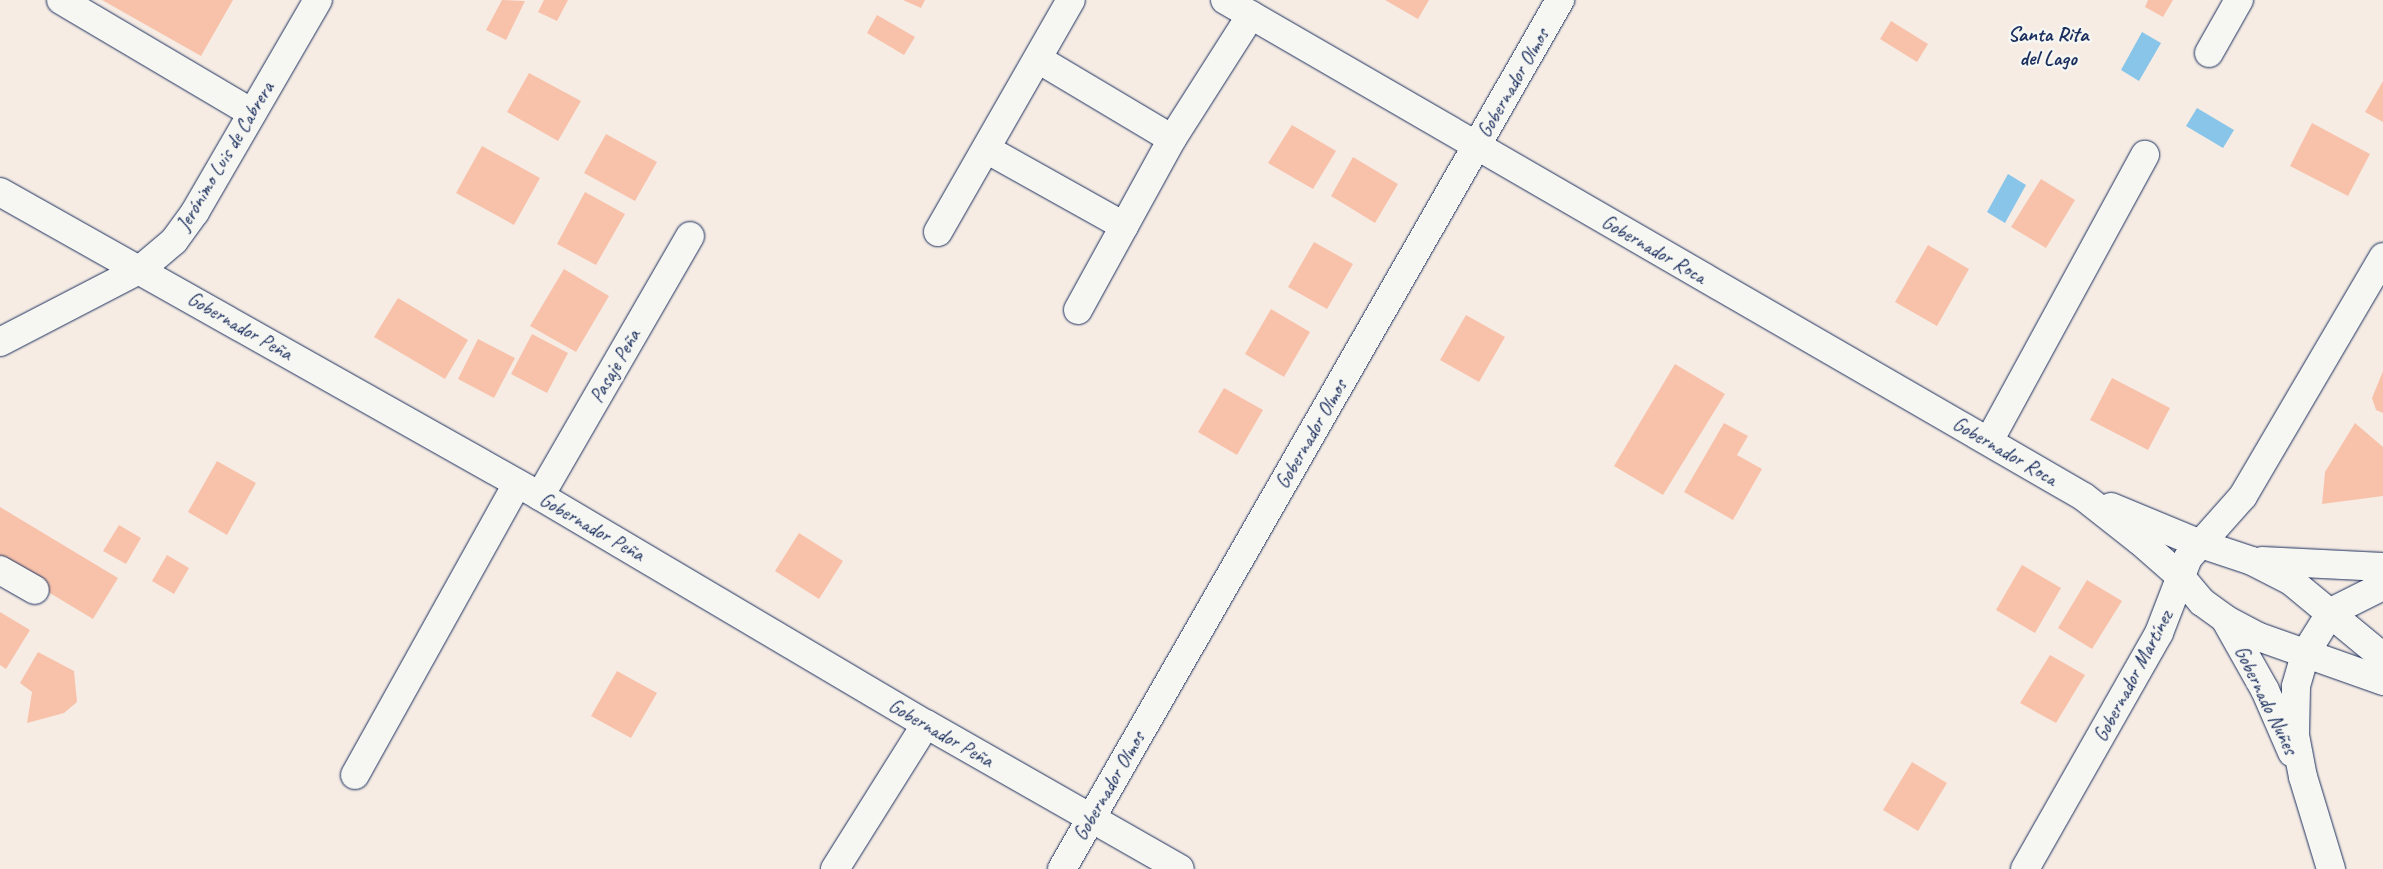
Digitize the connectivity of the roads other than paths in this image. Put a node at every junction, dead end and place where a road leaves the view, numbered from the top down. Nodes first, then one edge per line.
1 (62, 0) edge
2 (318, 0) edge
3 (1071, 0) edge
4 (1225, 0) edge
5 (1560, 0) edge
6 (2239, 0) edge
7 (1251, 15) junction
8 (2209, 53) dead end
9 (1038, 60) junction
10 (252, 113) junction
11 (1172, 139) junction
12 (1476, 148) junction
13 (988, 150) junction
14 (2145, 155) dead end
15 (0, 192) edge
16 (1124, 226) junction
17 (938, 232) dead end
18 (690, 236) dead end
19 (2383, 256) edge
20 (141, 269) junction
21 (1078, 310) dead end
22 (0, 342) edge
23 (1989, 441) junction
24 (528, 490) junction
25 (2084, 497) junction
26 (2198, 543) junction
27 (2252, 561) junction
28 (2383, 567) edge
29 (0, 570) edge
30 (2180, 576) junction
31 (2383, 586) edge
32 (35, 590) dead end
33 (2331, 612) junction
34 (2226, 619) junction
35 (2305, 654) junction
36 (2383, 657) edge
37 (2383, 681) edge
38 (926, 724) junction
39 (355, 775) dead end
40 (2305, 783) junction
41 (1090, 818) junction
42 (835, 869) edge
43 (1062, 869) edge
44 (1180, 869) edge
45 (2026, 869) edge
46 (2331, 869) edge

1 - 10 street
2 - 10 street, Jerónimo Luis de Cabrera
3 - 9 street
4 - 7 street, Gobernador Roca
5 - 12 street, Gobernador Olmos
6 - 8 street
7 - 11 street
7 - 12 street, Gobernador Roca
9 - 11 street
9 - 13 street
10 - 20 street, Jerónimo Luis de Cabrera
11 - 16 street
12 - 23 street, Gobernador Roca
12 - 41 street, Gobernador Olmos
13 - 16 street
13 - 17 street
14 - 23 street
15 - 20 street, Gobernador Peña
16 - 21 street
18 - 24 street, Pasaje Peña
19 - 26 street, Gobernador Martínez
20 - 22 street, Jerónimo Luis de Cabrera
20 - 24 street, Gobernador Peña
23 - 25 street, Gobernador Roca
24 - 38 street, Gobernador Peña
24 - 39 street, Pasaje Peña
25 - 26 street, Gobernador Roca
25 - 30 street, Gobernador Roca
26 - 27 street, Gobernador Roca
26 - 30 street, Gobernador Martínez
27 - 28 street
27 - 33 street, Gobernador Roca
29 - 32 street
30 - 34 street, Gobernador Roca
30 - 45 street, Gobernador Martínez
31 - 33 street
33 - 35 street
33 - 36 street, Gobernador Roca
34 - 35 street, Gobernador Roca
34 - 40 street, Gobernado Nuñes
35 - 37 street, Gobernador Roca
35 - 40 street
38 - 41 street, Gobernador Peña
38 - 42 street
40 - 46 street
41 - 43 street, Gobernador Olmos
41 - 44 street, Gobernador Peña

